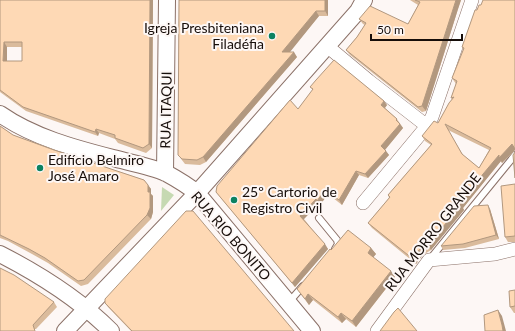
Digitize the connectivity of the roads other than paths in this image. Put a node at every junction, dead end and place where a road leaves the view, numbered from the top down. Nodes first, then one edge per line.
1 (167, 0) edge
2 (364, 0) edge
3 (472, 0) edge
4 (327, 46) junction
5 (0, 114) edge
6 (427, 126) junction
7 (515, 155) edge
8 (165, 173) junction
9 (197, 193) junction
10 (363, 203) dead end
11 (320, 218) dead end
12 (515, 249) edge
13 (0, 254) edge
14 (329, 256) edge
15 (429, 260) junction
16 (309, 279) edge
17 (288, 303) junction
18 (86, 308) junction
19 (65, 331) edge
20 (112, 331) edge
21 (312, 331) edge
22 (377, 331) edge

1 - 8 street, RUA ITAQUI
2 - 4 street
3 - 6 street
4 - 6 street
4 - 9 street
5 - 8 street, RUA RIO BONITO
6 - 10 street
7 - 15 lane, RUA MORRO GRANDE
8 - 9 street, RUA RIO BONITO
9 - 17 street, RUA RIO BONITO
9 - 18 street
11 - 14 lane
12 - 15 street
13 - 18 street
15 - 22 street, RUA MORRO GRANDE
16 - 17 lane
17 - 21 street, RUA RIO BONITO
18 - 19 street
18 - 20 street

